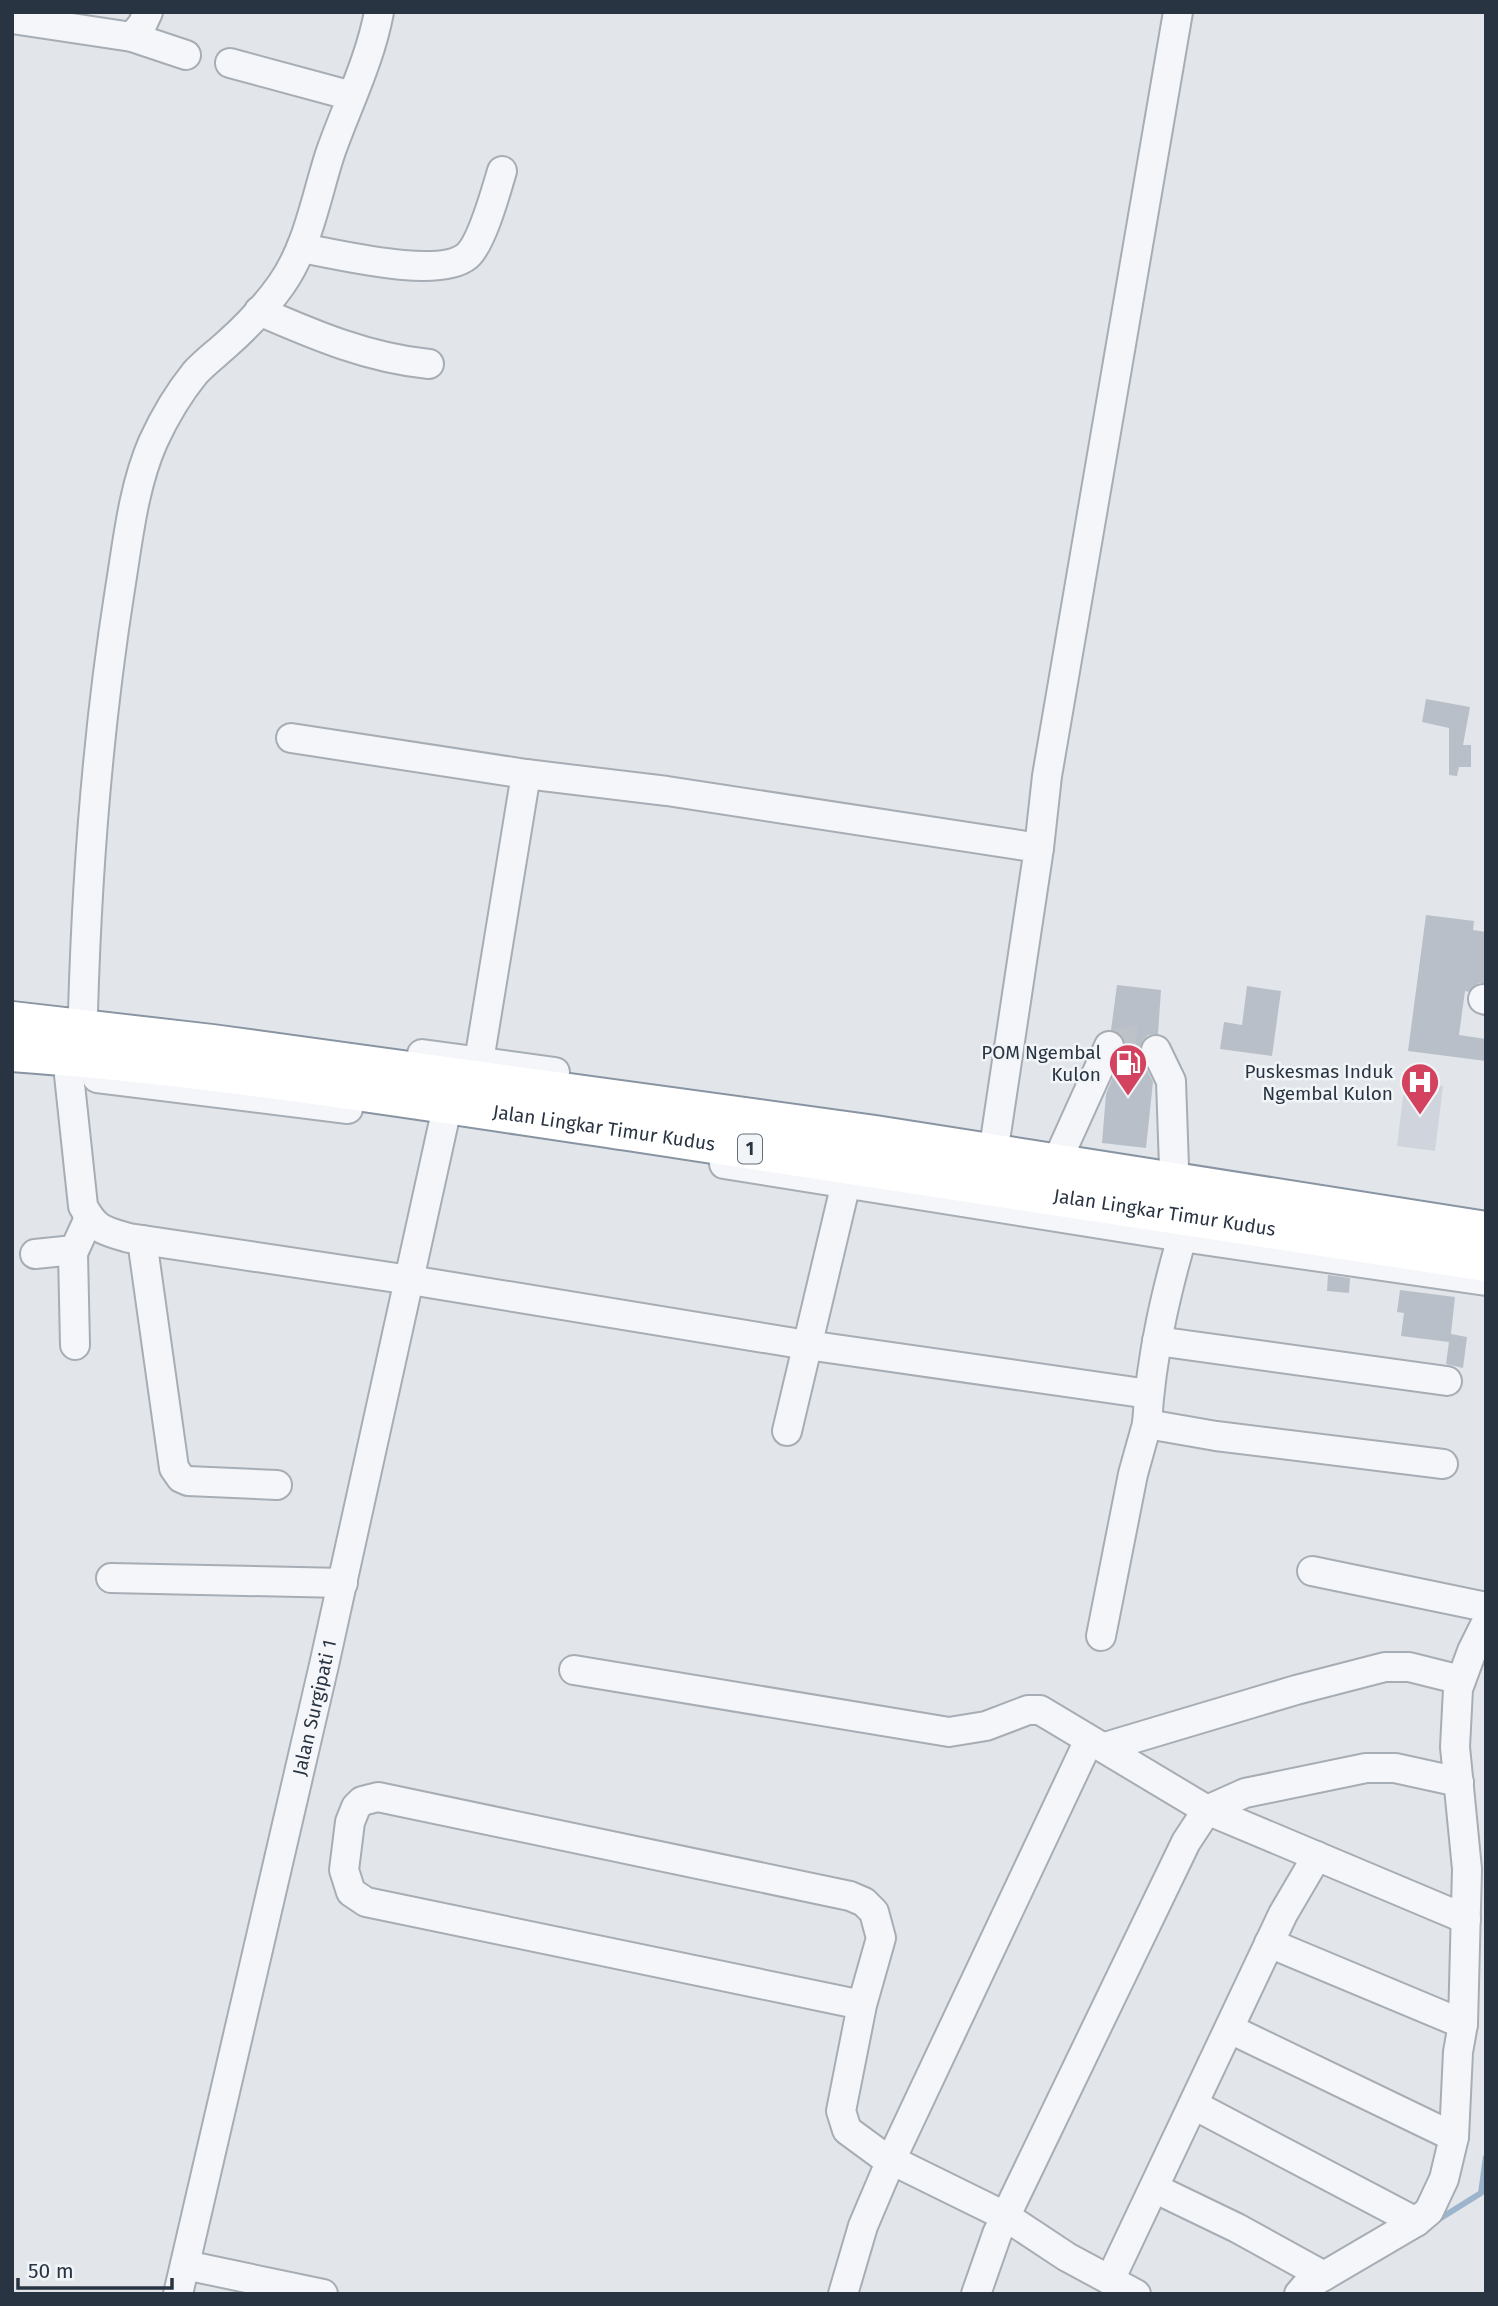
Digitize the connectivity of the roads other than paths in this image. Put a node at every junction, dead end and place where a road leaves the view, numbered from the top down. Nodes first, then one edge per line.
1 (148, 12) edge
2 (379, 12) edge
3 (1178, 12) edge
4 (12, 19) edge
5 (132, 37) junction
6 (186, 55) dead end
7 (230, 63) dead end
8 (352, 96) junction
9 (502, 171) dead end
10 (301, 248) junction
11 (259, 311) junction
12 (429, 364) dead end
13 (291, 738) dead end
14 (526, 774) junction
15 (1039, 848) junction
16 (12, 1006) edge
17 (83, 1012) junction
18 (12, 1021) edge
19 (1109, 1046) dead end
20 (1156, 1050) dead end
21 (12, 1052) edge
22 (479, 1061) junction
23 (12, 1070) edge
24 (69, 1075) junction
25 (444, 1121) junction
26 (993, 1146) junction
27 (1057, 1181) junction
28 (846, 1183) junction
29 (1181, 1200) junction
30 (1486, 1216) edge
31 (89, 1218) junction
32 (1486, 1231) edge
33 (142, 1240) junction
34 (74, 1250) junction
35 (35, 1254) dead end
36 (1486, 1262) edge
37 (410, 1280) junction
38 (1486, 1281) edge
39 (1157, 1341) junction
40 (75, 1345) dead end
41 (807, 1345) junction
42 (1447, 1381) dead end
43 (1149, 1394) junction
44 (1147, 1424) junction
45 (787, 1432) dead end
46 (1443, 1464) dead end
47 (276, 1485) dead end
48 (1312, 1571) dead end
49 (111, 1578) dead end
50 (343, 1583) junction
51 (1486, 1607) edge
52 (1486, 1622) edge
53 (1101, 1636) dead end
54 (573, 1670) dead end
55 (1461, 1681) junction
56 (1097, 1743) junction
57 (1458, 1782) junction
58 (1207, 1810) junction
59 (1317, 1856) junction
60 (1465, 1919) junction
61 (1269, 1943) junction
62 (862, 2005) junction
63 (1463, 2024) junction
64 (1230, 2029) junction
65 (1194, 2105) junction
66 (1454, 2137) junction
67 (891, 2160) junction
68 (1154, 2188) junction
69 (1005, 2216) junction
70 (1416, 2222) junction
71 (185, 2265) junction
72 (1324, 2276) junction
73 (1111, 2280) junction
74 (178, 2294) edge
75 (323, 2294) edge
76 (843, 2294) edge
77 (976, 2294) edge
78 (1136, 2294) edge
79 (1299, 2294) edge

1 - 5 street
2 - 8 street
3 - 15 street
4 - 5 street
5 - 6 street
7 - 8 street
8 - 10 street
9 - 10 street
10 - 11 street
11 - 12 street
11 - 17 street
13 - 14 street
14 - 15 street
14 - 22 street
15 - 26 street
16 - 17 street
17 - 22 street
18 - 26 highway, Jalan Lingkar Timur Kudus / 1
19 - 27 street
20 - 29 street
21 - 27 highway, Jalan Lingkar Timur Kudus / 1
22 - 26 street
23 - 24 street
24 - 25 street
24 - 31 street
25 - 28 street
25 - 37 street, Jalan Surgipati 1
26 - 27 highway, Jalan Lingkar Timur Kudus / 1
27 - 28 street
27 - 29 highway, Jalan Lingkar Timur Kudus / 1
28 - 41 street
29 - 30 street
29 - 32 highway, Jalan Lingkar Timur Kudus / 1
29 - 36 highway, Jalan Lingkar Timur Kudus / 1
29 - 38 street
29 - 39 street
31 - 33 street
31 - 34 street
33 - 37 street
33 - 47 street
34 - 35 street
34 - 40 street
37 - 41 street
37 - 50 street, Jalan Surgipati 1
39 - 42 street
39 - 43 street
41 - 43 street
41 - 45 street
43 - 44 street
44 - 46 street
44 - 53 street
48 - 51 street
49 - 50 street
50 - 71 street, Jalan Surgipati 1
52 - 55 street
54 - 56 street
55 - 56 street
55 - 57 street
56 - 58 street
56 - 67 street
57 - 58 street
57 - 60 street
58 - 59 street
58 - 69 street
59 - 60 street
59 - 61 street
60 - 63 street
61 - 63 street
61 - 64 street
62 - 62 street
62 - 67 street
63 - 66 street
64 - 65 street
64 - 66 street
65 - 68 street
65 - 70 street
66 - 70 street
67 - 69 street
67 - 76 street
68 - 72 street
68 - 73 street
69 - 73 street
69 - 77 street
70 - 72 street
71 - 74 street, Jalan Surgipati 1
71 - 75 street
72 - 79 street
73 - 78 street

